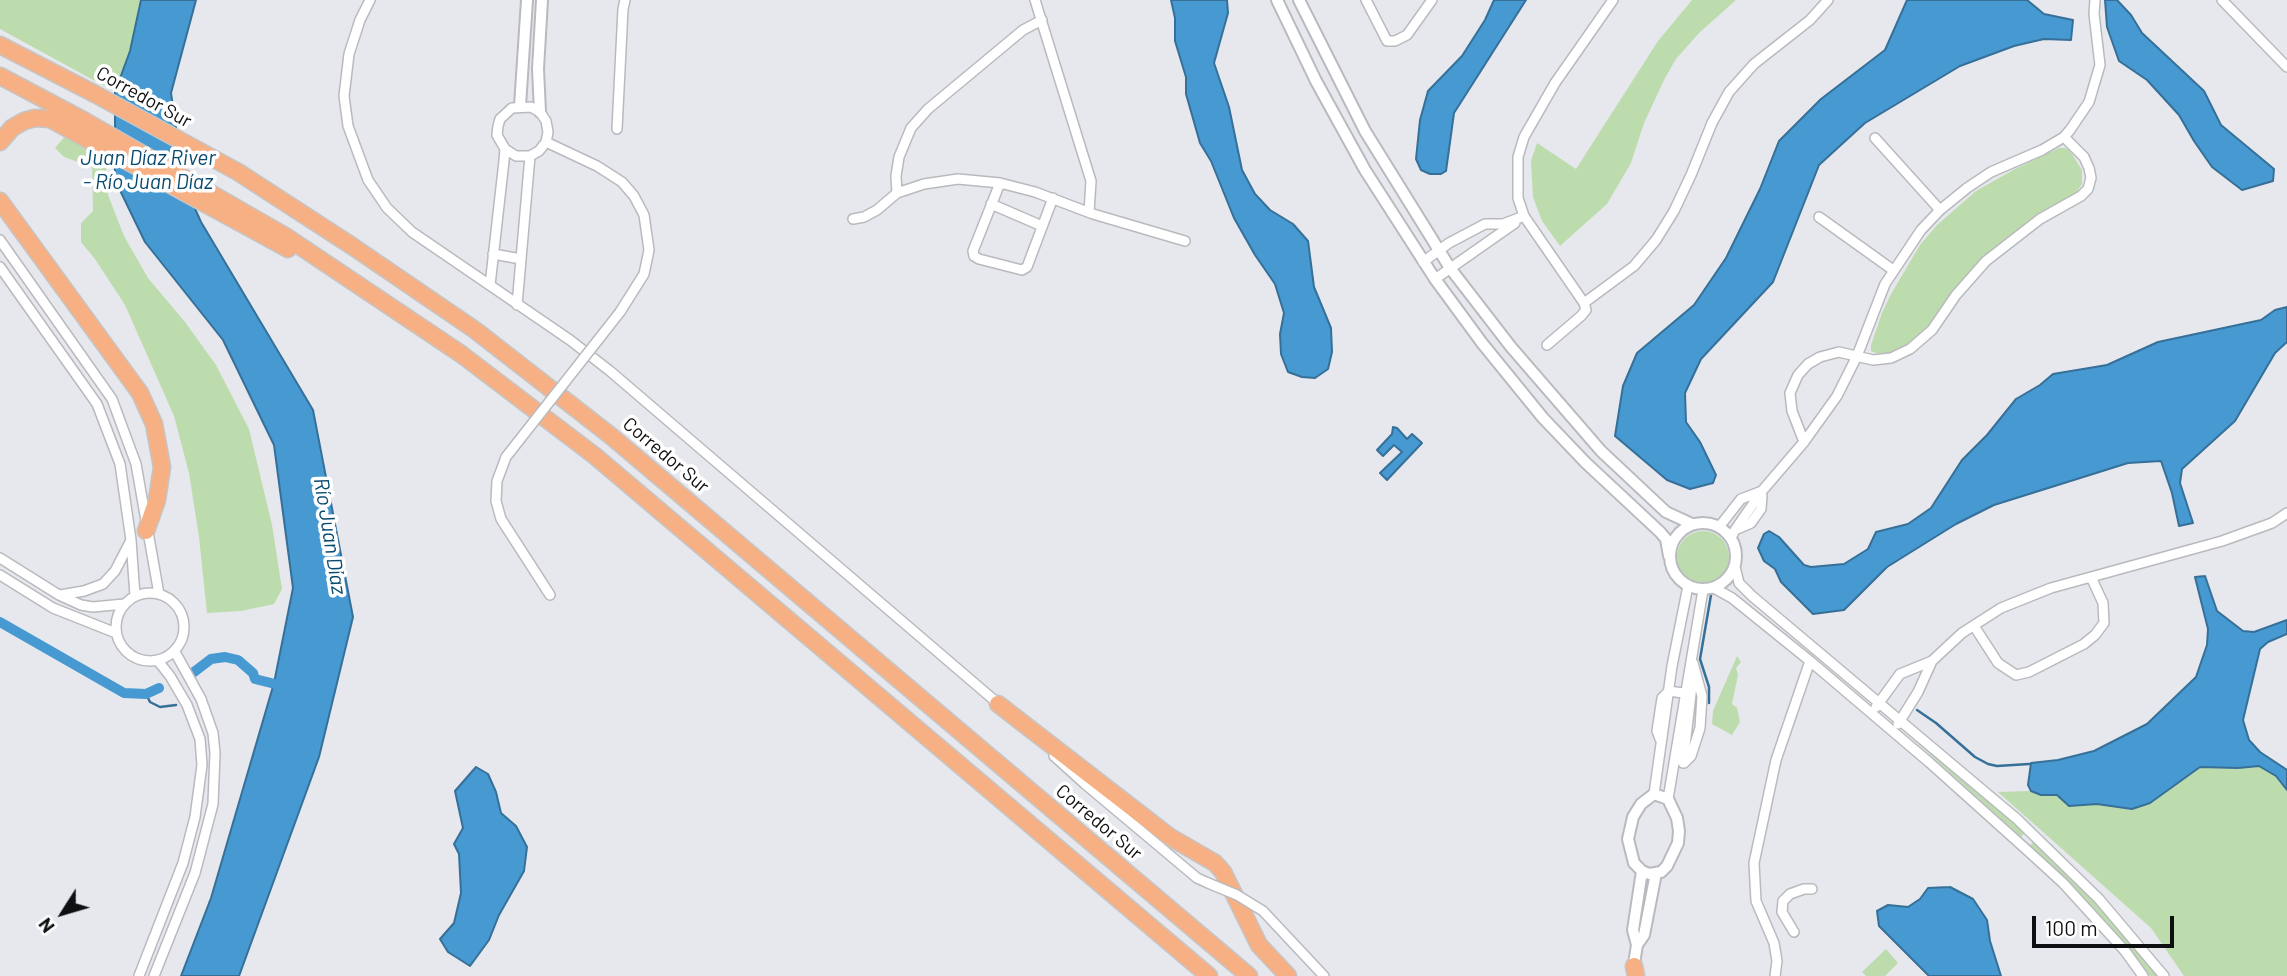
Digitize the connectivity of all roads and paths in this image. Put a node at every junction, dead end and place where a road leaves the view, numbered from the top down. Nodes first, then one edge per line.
1 (370, 0) edge
2 (527, 0) edge
3 (542, 0) edge
4 (625, 0) edge
5 (1035, 0) edge
6 (1277, 0) edge
7 (1299, 0) edge
8 (1366, 0) edge
9 (1432, 0) edge
10 (1613, 0) edge
11 (1828, 0) edge
12 (2095, 0) edge
13 (2222, 0) edge
14 (1042, 20) junction
15 (0, 45) edge
16 (2287, 67) edge
17 (0, 76) edge
18 (520, 106) junction
19 (540, 112) junction
20 (83, 128) junction
21 (617, 129) dead end
22 (2064, 137) junction
23 (1875, 138) dead end
24 (0, 142) edge
25 (546, 142) junction
26 (505, 149) junction
27 (530, 156) junction
28 (1000, 183) junction
29 (897, 193) junction
30 (1052, 198) junction
31 (0, 201) edge
32 (991, 204) junction
33 (1940, 210) junction
34 (1089, 212) junction
35 (1524, 216) junction
36 (1819, 217) dead end
37 (853, 219) dead end
38 (1042, 226) junction
39 (0, 240) edge
40 (1185, 241) dead end
41 (1438, 251) junction
42 (493, 254) junction
43 (521, 259) junction
44 (1423, 262) junction
45 (0, 267) edge
46 (1450, 268) junction
47 (1893, 270) junction
48 (1435, 279) junction
49 (490, 285) junction
50 (1584, 303) junction
51 (517, 305) junction
52 (1547, 345) dead end
53 (1857, 356) junction
54 (1804, 442) junction
55 (1762, 491) junction
56 (2287, 513) edge
57 (1692, 524) junction
58 (1719, 527) junction
59 (146, 531) junction
60 (1733, 534) junction
61 (131, 540) junction
62 (1669, 556) junction
63 (0, 558) edge
64 (1735, 567) junction
65 (0, 575) edge
66 (2091, 577) junction
67 (1688, 586) junction
68 (1709, 589) junction
69 (159, 594) junction
70 (59, 595) junction
71 (135, 596) junction
72 (550, 596) dead end
73 (124, 604) junction
74 (1974, 626) junction
75 (116, 634) junction
76 (175, 652) junction
77 (1691, 658) junction
78 (158, 661) junction
79 (1810, 661) junction
80 (1933, 661) junction
81 (1669, 691) junction
82 (1693, 694) junction
83 (1878, 703) junction
84 (998, 704) junction
85 (1872, 715) junction
86 (1900, 721) junction
87 (1892, 731) junction
88 (1672, 772) junction
89 (1654, 794) junction
90 (1668, 799) junction
91 (1642, 871) junction
92 (1656, 873) junction
93 (1812, 888) dead end
94 (1794, 932) dead end
95 (1636, 945) junction
96 (1634, 973) edge
97 (139, 976) edge
98 (154, 976) edge
99 (1209, 976) edge
100 (1249, 976) edge
101 (1288, 976) edge
102 (1324, 976) edge
103 (1775, 976) edge
104 (2143, 976) edge
105 (2164, 976) edge

1 - 49 street
2 - 18 street
3 - 19 street
4 - 21 street
5 - 14 street
6 - 44 street
7 - 41 street
8 - 9 street
10 - 35 street
11 - 50 street
12 - 22 street
13 - 16 street
14 - 29 street
14 - 34 street
15 - 100 highway, Corredor Sur
17 - 20 highway
18 - 19 street
18 - 26 street
19 - 25 street
20 - 24 highway
20 - 99 highway
22 - 33 street
22 - 53 street
23 - 33 street
25 - 27 street
25 - 72 street, bridge
26 - 27 street
26 - 42 street
27 - 43 street
28 - 29 street
28 - 30 street
28 - 32 street
29 - 37 street
30 - 34 street
30 - 38 street
31 - 59 highway
32 - 38 street
32 - 38 street
33 - 47 street
34 - 40 street
35 - 41 street
35 - 46 street
35 - 50 street
36 - 47 street
39 - 59 street
41 - 44 street
41 - 46 street
42 - 43 street
42 - 49 street
43 - 51 street
44 - 48 street
45 - 61 street
46 - 48 street
46 - 57 street
47 - 53 street
48 - 62 street
49 - 51 street
50 - 52 street
51 - 84 street
53 - 54 street
53 - 54 street
54 - 55 street
55 - 58 street
55 - 60 street
56 - 66 street
57 - 58 street
57 - 62 street
58 - 60 street
59 - 69 street
60 - 64 street
61 - 70 street
61 - 71 street
62 - 67 street
63 - 70 street
64 - 68 street
64 - 83 street
65 - 75 street
66 - 74 street
66 - 74 street
67 - 68 street
67 - 81 street
68 - 77 street
68 - 79 street
69 - 71 street
69 - 76 street
70 - 73 street
71 - 73 street
73 - 75 street
74 - 80 street
75 - 78 street
76 - 78 street
76 - 98 street
77 - 82 street
77 - 82 street
78 - 97 street
79 - 85 street
79 - 103 street
80 - 83 street
80 - 86 street
81 - 82 street
81 - 89 street
82 - 88 street
82 - 88 street
83 - 85 street
83 - 86 street
84 - 101 highway
84 - 102 street, bridge
85 - 87 street
86 - 87 street
86 - 105 street
87 - 104 street
88 - 90 street
89 - 90 street
89 - 91 street
90 - 92 street
91 - 92 street
91 - 95 street
92 - 95 street
93 - 94 street
95 - 96 street

